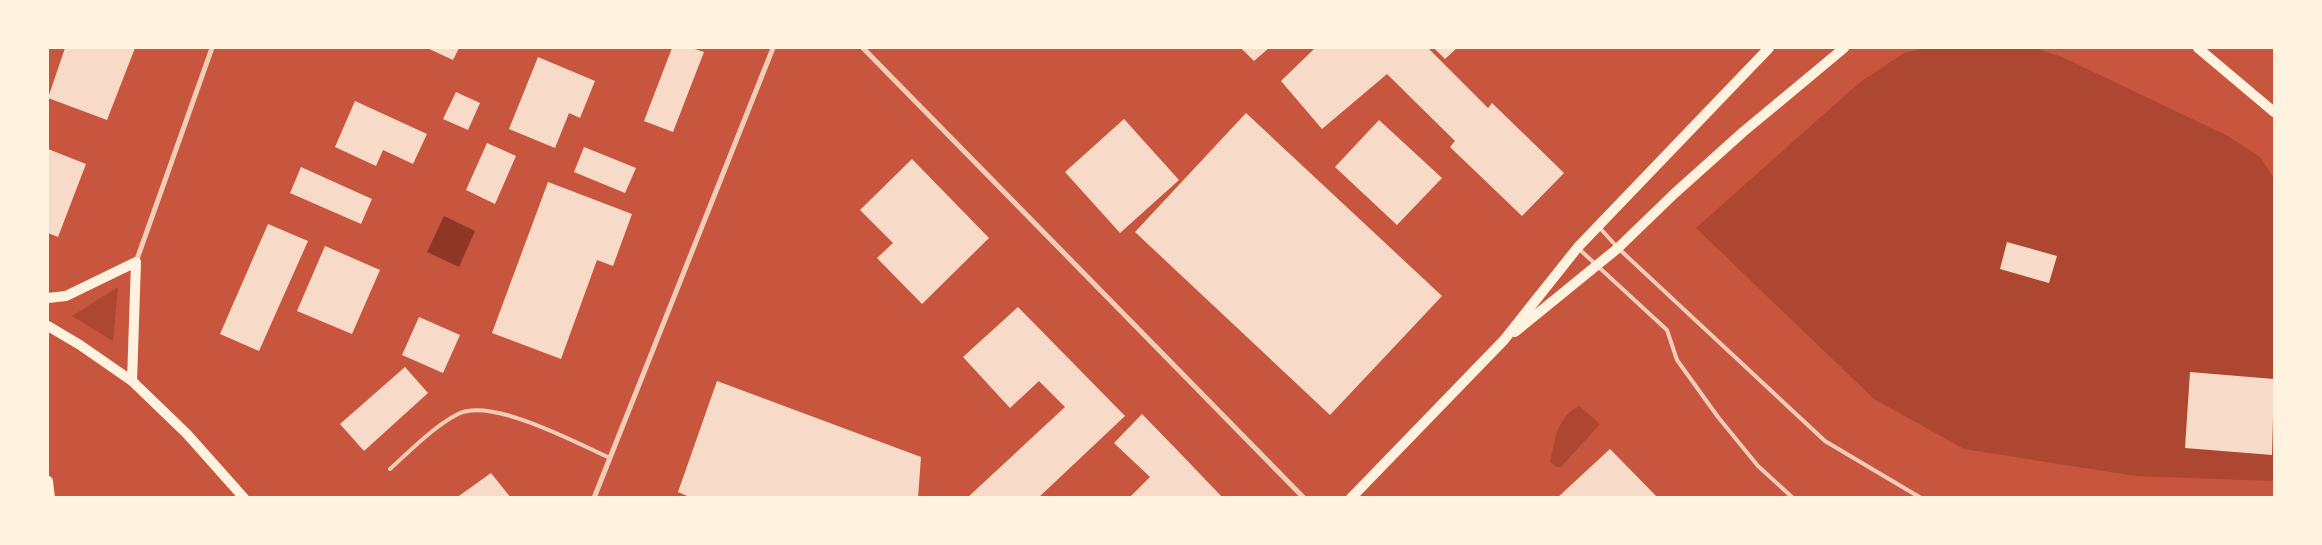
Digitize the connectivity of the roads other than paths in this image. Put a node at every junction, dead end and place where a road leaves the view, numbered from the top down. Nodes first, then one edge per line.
1 (212, 48) edge
2 (773, 48) edge
3 (863, 48) edge
4 (1769, 48) edge
5 (1844, 48) edge
6 (2198, 48) edge
7 (2274, 112) edge
8 (1598, 226) junction
9 (1578, 247) junction
10 (1618, 248) junction
11 (136, 262) junction
12 (1596, 266) junction
13 (48, 298) edge
14 (48, 326) edge
15 (1504, 340) junction
16 (132, 380) junction
17 (610, 458) junction
18 (390, 469) dead end
19 (48, 481) edge
20 (50, 498) edge
21 (244, 498) edge
22 (594, 498) edge
23 (1304, 498) edge
24 (1351, 498) edge
25 (1793, 498) edge
26 (1921, 498) edge

1 - 11 street
2 - 17 street
3 - 23 street
4 - 8 main road
5 - 10 main road
6 - 7 main road
8 - 9 main road
8 - 10 lane
9 - 12 lane
9 - 15 main road
10 - 12 main road
10 - 26 lane
11 - 13 main road
11 - 16 main road
12 - 15 main road
12 - 25 lane
14 - 16 main road
15 - 24 main road
16 - 21 main road
17 - 18 lane
17 - 22 street
19 - 20 main road

